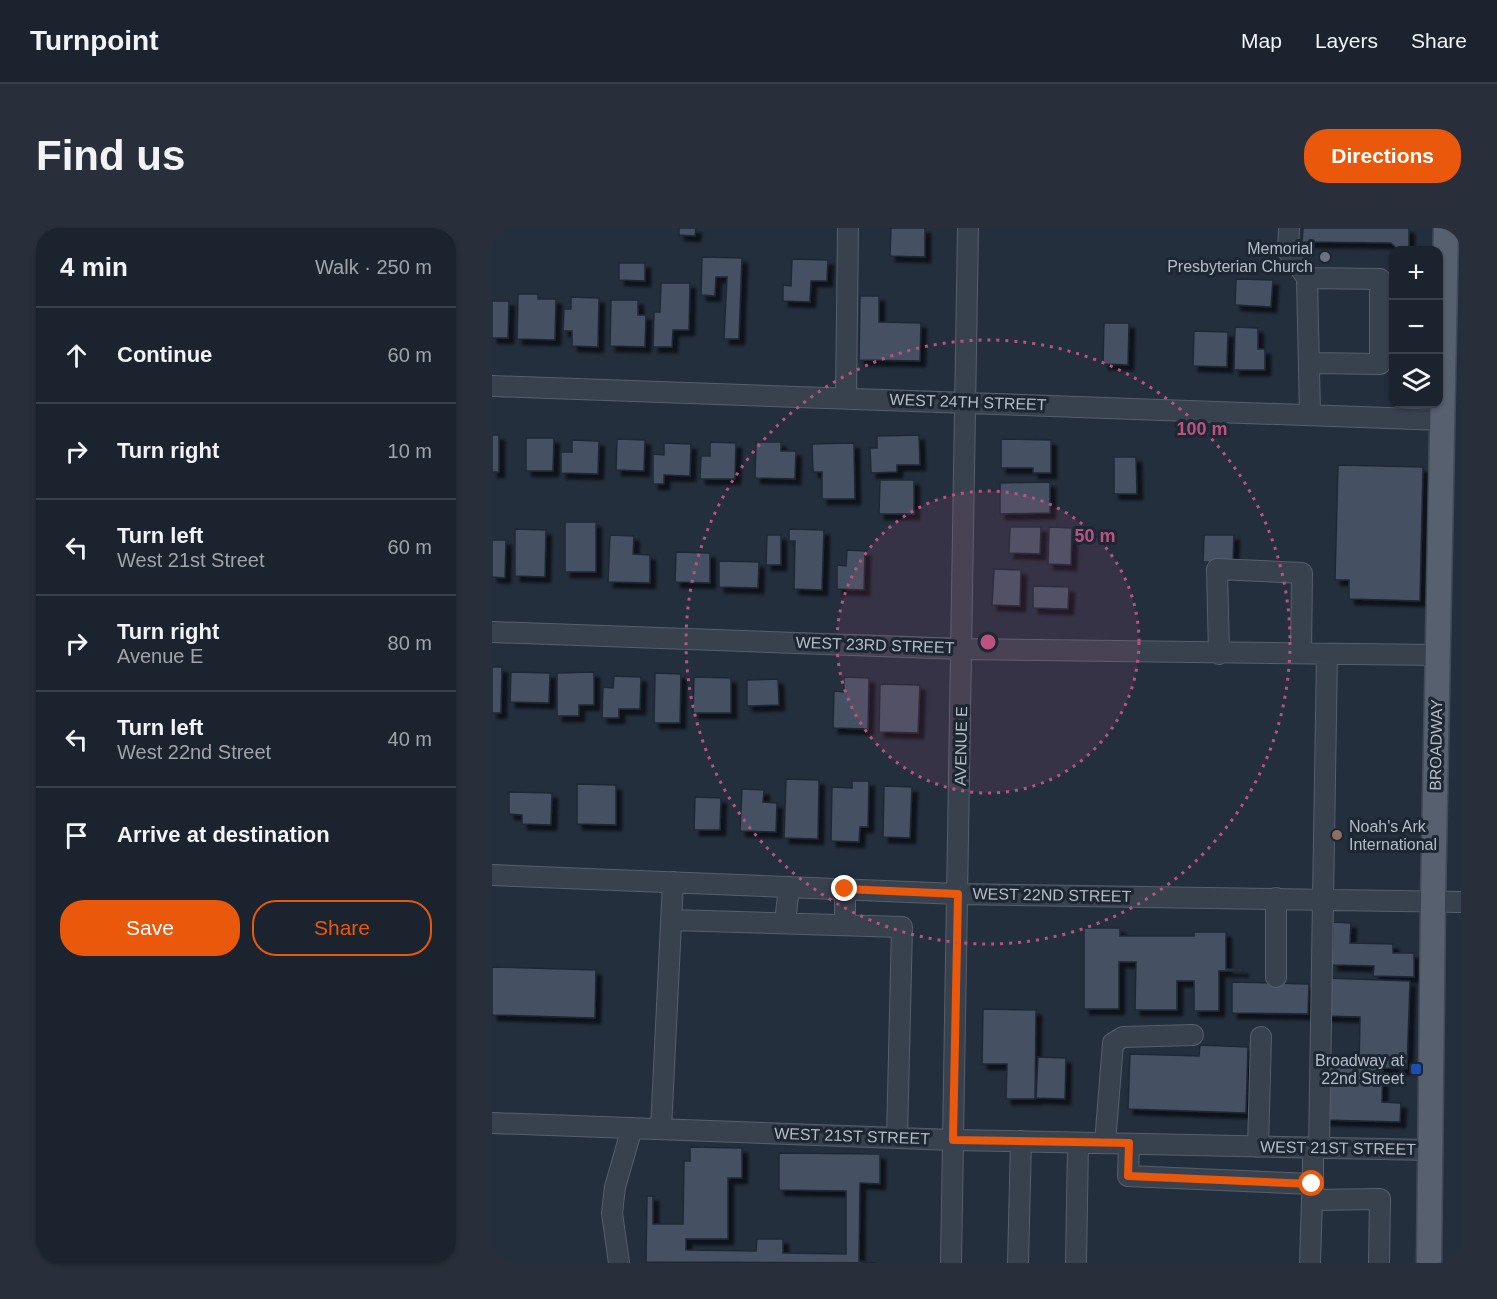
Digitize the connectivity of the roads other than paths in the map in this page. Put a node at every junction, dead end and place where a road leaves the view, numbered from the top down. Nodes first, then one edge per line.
1 (848, 228) edge
2 (968, 228) edge
3 (1289, 228) edge
4 (1446, 228) edge
5 (1307, 278) junction
6 (1310, 363) junction
7 (492, 386) edge
8 (846, 398) junction
9 (967, 402) junction
10 (1310, 415) junction
11 (1443, 420) junction
12 (492, 632) edge
13 (962, 649) junction
14 (1301, 653) junction
15 (1219, 654) junction
16 (1327, 654) junction
17 (1438, 655) junction
18 (492, 875) edge
19 (673, 882) junction
20 (789, 887) junction
21 (845, 889) junction
22 (958, 894) junction
23 (1276, 898) junction
24 (1322, 899) junction
25 (1433, 901) junction
26 (1461, 902) edge
27 (670, 920) junction
28 (785, 922) junction
29 (845, 924) junction
30 (1276, 977) dead end
31 (1193, 1035) dead end
32 (1261, 1037) dead end
33 (492, 1124) edge
34 (632, 1128) junction
35 (661, 1130) junction
36 (897, 1138) junction
37 (953, 1140) junction
38 (1021, 1141) junction
39 (1078, 1143) junction
40 (1105, 1143) junction
41 (1129, 1143) junction
42 (1258, 1146) junction
43 (1316, 1148) junction
44 (1429, 1150) junction
45 (1312, 1192) junction
46 (619, 1263) edge
47 (951, 1263) edge
48 (1018, 1263) edge
49 (1076, 1263) edge
50 (1310, 1263) edge
51 (1379, 1263) edge
52 (1429, 1263) edge

1 - 8 street
2 - 9 street, AVENUE E
3 - 5 street
4 - 11 main road, BROADWAY
5 - 6 street
5 - 6 street
6 - 10 street
7 - 8 street, WEST 24TH STREET
8 - 9 street, WEST 24TH STREET
9 - 10 street, WEST 24TH STREET
9 - 13 street, AVENUE E
10 - 11 street, WEST 24TH STREET
11 - 17 main road, BROADWAY
12 - 13 street, WEST 23RD STREET
13 - 15 street, WEST 23RD STREET
13 - 22 street, AVENUE E
14 - 15 street, WEST 23RD STREET
14 - 15 street
14 - 16 street, WEST 23RD STREET
16 - 17 street, WEST 23RD STREET
16 - 24 street
17 - 25 main road, BROADWAY
18 - 19 street, WEST 22ND STREET
19 - 20 street, WEST 22ND STREET
19 - 27 street
20 - 21 street, WEST 22ND STREET
20 - 28 street
21 - 22 street, WEST 22ND STREET
21 - 29 street
22 - 23 street, WEST 22ND STREET
22 - 37 street, AVENUE E
23 - 24 street, WEST 22ND STREET
23 - 30 street
24 - 25 street, WEST 22ND STREET
24 - 43 street
25 - 26 street, WEST 22ND STREET
25 - 44 main road, BROADWAY
27 - 28 street
27 - 35 street
28 - 29 street
29 - 36 street
31 - 40 street
32 - 42 street
33 - 34 street, WEST 21ST STREET
34 - 35 street, WEST 21ST STREET
34 - 46 street
35 - 36 street, WEST 21ST STREET
36 - 37 street, WEST 21ST STREET
37 - 38 street, WEST 21ST STREET
37 - 47 street, AVENUE E
38 - 39 street, WEST 21ST STREET
38 - 48 street
39 - 40 street, WEST 21ST STREET
39 - 49 street
40 - 41 street, WEST 21ST STREET
41 - 42 street, WEST 21ST STREET
41 - 45 street
42 - 43 street, WEST 21ST STREET
43 - 44 street, WEST 21ST STREET
43 - 45 street
44 - 52 main road, BROADWAY
45 - 50 street
45 - 51 street

